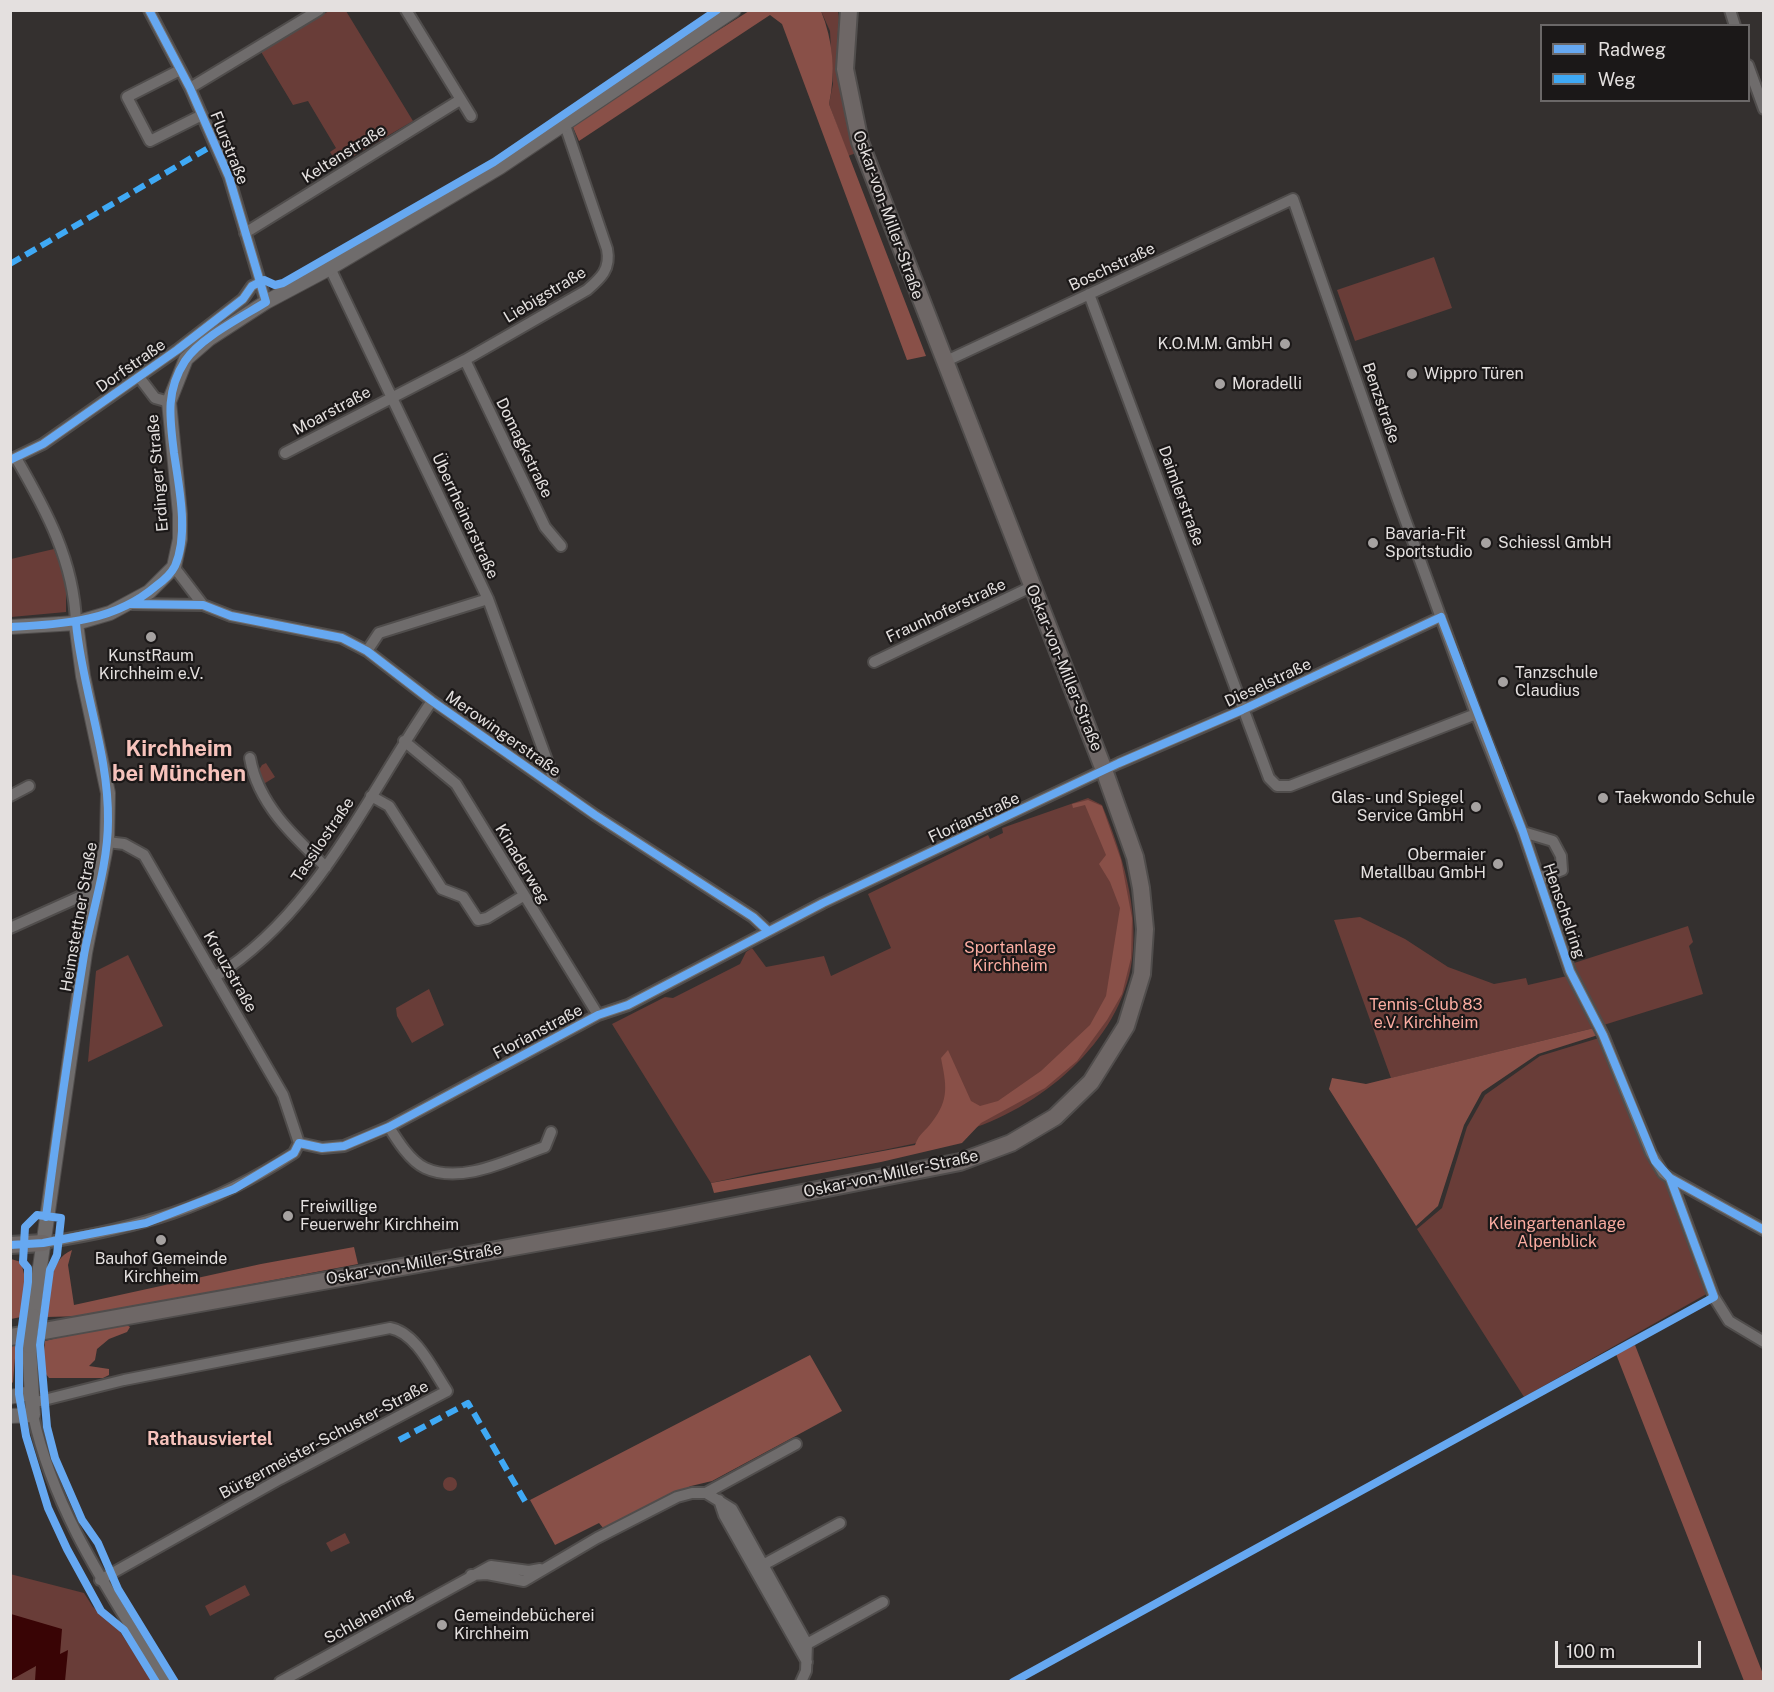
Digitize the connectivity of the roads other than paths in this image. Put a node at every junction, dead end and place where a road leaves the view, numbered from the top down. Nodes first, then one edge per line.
1 (149, 10) edge
2 (318, 10) edge
3 (406, 10) edge
4 (734, 10) edge
5 (849, 10) edge
6 (1750, 68) edge
7 (180, 70) junction
8 (190, 88) junction
9 (460, 100) junction
10 (1764, 109) edge
11 (202, 116) junction
12 (471, 116) dead end
13 (565, 125) junction
14 (1293, 199) joint
15 (245, 233) junction
16 (330, 268) junction
17 (258, 283) junction
18 (1089, 294) junction
19 (266, 302) junction
20 (181, 355) junction
21 (465, 360) junction
22 (944, 362) junction
23 (139, 377) junction
24 (393, 395) junction
25 (169, 402) junction
26 (285, 453) dead end
27 (13, 459) edge
28 (561, 546) dead end
29 (174, 567) junction
30 (1031, 587) junction
31 (488, 600) junction
32 (131, 604) junction
33 (204, 605) junction
34 (1441, 617) junction
35 (76, 623) junction
36 (10, 627) edge
37 (367, 651) junction
38 (874, 662) dead end
39 (432, 701) junction
40 (1242, 710) junction
41 (1476, 714) junction
42 (404, 741) junction
43 (250, 758) dead end
44 (1104, 770) junction
45 (551, 784) junction
46 (29, 786) dead end
47 (10, 796) edge
48 (371, 796) junction
49 (1523, 832) junction
50 (107, 842) junction
51 (326, 867) junction
52 (1538, 875) junction
53 (97, 893) junction
54 (523, 896) junction
55 (10, 928) edge
56 (767, 930) junction
57 (216, 976) junction
58 (598, 1015) junction
59 (389, 1127) junction
60 (551, 1132) dead end
61 (299, 1143) junction
62 (1670, 1178) junction
63 (1764, 1230) edge
64 (43, 1243) junction
65 (10, 1245) edge
66 (10, 1337) edge
67 (1764, 1342) edge
68 (10, 1397) edge
69 (32, 1403) junction
70 (10, 1416) edge
71 (796, 1444) dead end
72 (706, 1493) junction
73 (719, 1500) junction
74 (840, 1523) dead end
75 (763, 1565) junction
76 (100, 1580) junction
77 (883, 1602) dead end
78 (807, 1644) junction
79 (807, 1662) junction
80 (165, 1682) edge
81 (280, 1682) edge
82 (801, 1682) edge

1 - 7 street, Flurstraße
2 - 8 street
3 - 9 street
4 - 13 street, Erdinger Straße
5 - 22 main road, Oskar-von-Miller-Straße
6 - 10 street
7 - 8 street, Flurstraße
7 - 11 street
8 - 11 street, Flurstraße
9 - 12 street
9 - 15 street, Keltenstraße
11 - 15 street, Flurstraße
13 - 16 street, Erdinger Straße
13 - 21 street, Liebigstraße
14 - 18 street, Boschstraße
14 - 34 street, Benzstraße
15 - 17 street, Flurstraße
16 - 19 street, Erdinger Straße
16 - 24 street, Überrheinerstraße
17 - 19 street, Flurstraße
17 - 20 street, Dorfstraße
18 - 22 street, Boschstraße
18 - 40 street, Daimlerstraße
19 - 20 street, Erdinger Straße
20 - 23 street, Dorfstraße
20 - 25 street, Erdinger Straße
21 - 24 street, Liebigstraße
21 - 28 street, Domagkstraße
22 - 30 main road, Oskar-von-Miller-Straße
23 - 25 street, Dorfstraße
23 - 27 street, Dorfstraße
24 - 26 street, Moarstraße
24 - 31 street, Überrheinerstraße
25 - 29 street, Erdinger Straße
27 - 35 street
29 - 32 street
29 - 33 street, Merowingerstraße
30 - 38 street, Fraunhoferstraße
30 - 44 main road, Oskar-von-Miller-Straße
31 - 37 street
31 - 45 street, Überrheinerstraße
32 - 33 street
32 - 35 street
33 - 37 street, Merowingerstraße
34 - 40 street, Dieselstraße
34 - 41 street, Henschelring
35 - 36 street
35 - 50 street, Heimstettner Straße
37 - 39 street, Merowingerstraße
39 - 42 street, Tassilostraße
39 - 45 street, Merowingerstraße
40 - 41 street
40 - 44 street, Dieselstraße
41 - 49 street, Henschelring
42 - 48 street, Tassilostraße
42 - 54 street, Kinaderweg
43 - 51 street
44 - 56 street, Florianstraße
44 - 66 main road, Oskar-von-Miller-Straße
45 - 56 street, Merowingerstraße
46 - 47 street
48 - 51 street, Tassilostraße
48 - 54 street
49 - 52 street, Henschelring
49 - 52 street, Henschelring
50 - 53 street, Heimstettner Straße
50 - 57 street, Kreuzstraße
51 - 57 street, Tassilostraße
52 - 62 street, Henschelring
53 - 55 street
53 - 64 street, Heimstettner Straße
54 - 58 street, Kinaderweg
56 - 58 street, Florianstraße
57 - 61 street, Kreuzstraße
58 - 59 street, Florianstraße
59 - 60 street
59 - 61 street, Florianstraße
61 - 64 street
62 - 63 street, Henschelring
62 - 67 street
64 - 65 main road
64 - 69 street, Heimstettner Straße, bridge
68 - 69 street
69 - 70 street
69 - 76 street, Heimstettner Straße
69 - 76 street, Bürgermeister-Schuster-Straße
71 - 72 street
72 - 73 street
72 - 81 street, Schlehenring
73 - 75 street
73 - 79 street
74 - 75 street
75 - 78 street
76 - 80 street, Heimstettner Straße
77 - 78 street
78 - 79 street
79 - 82 street

